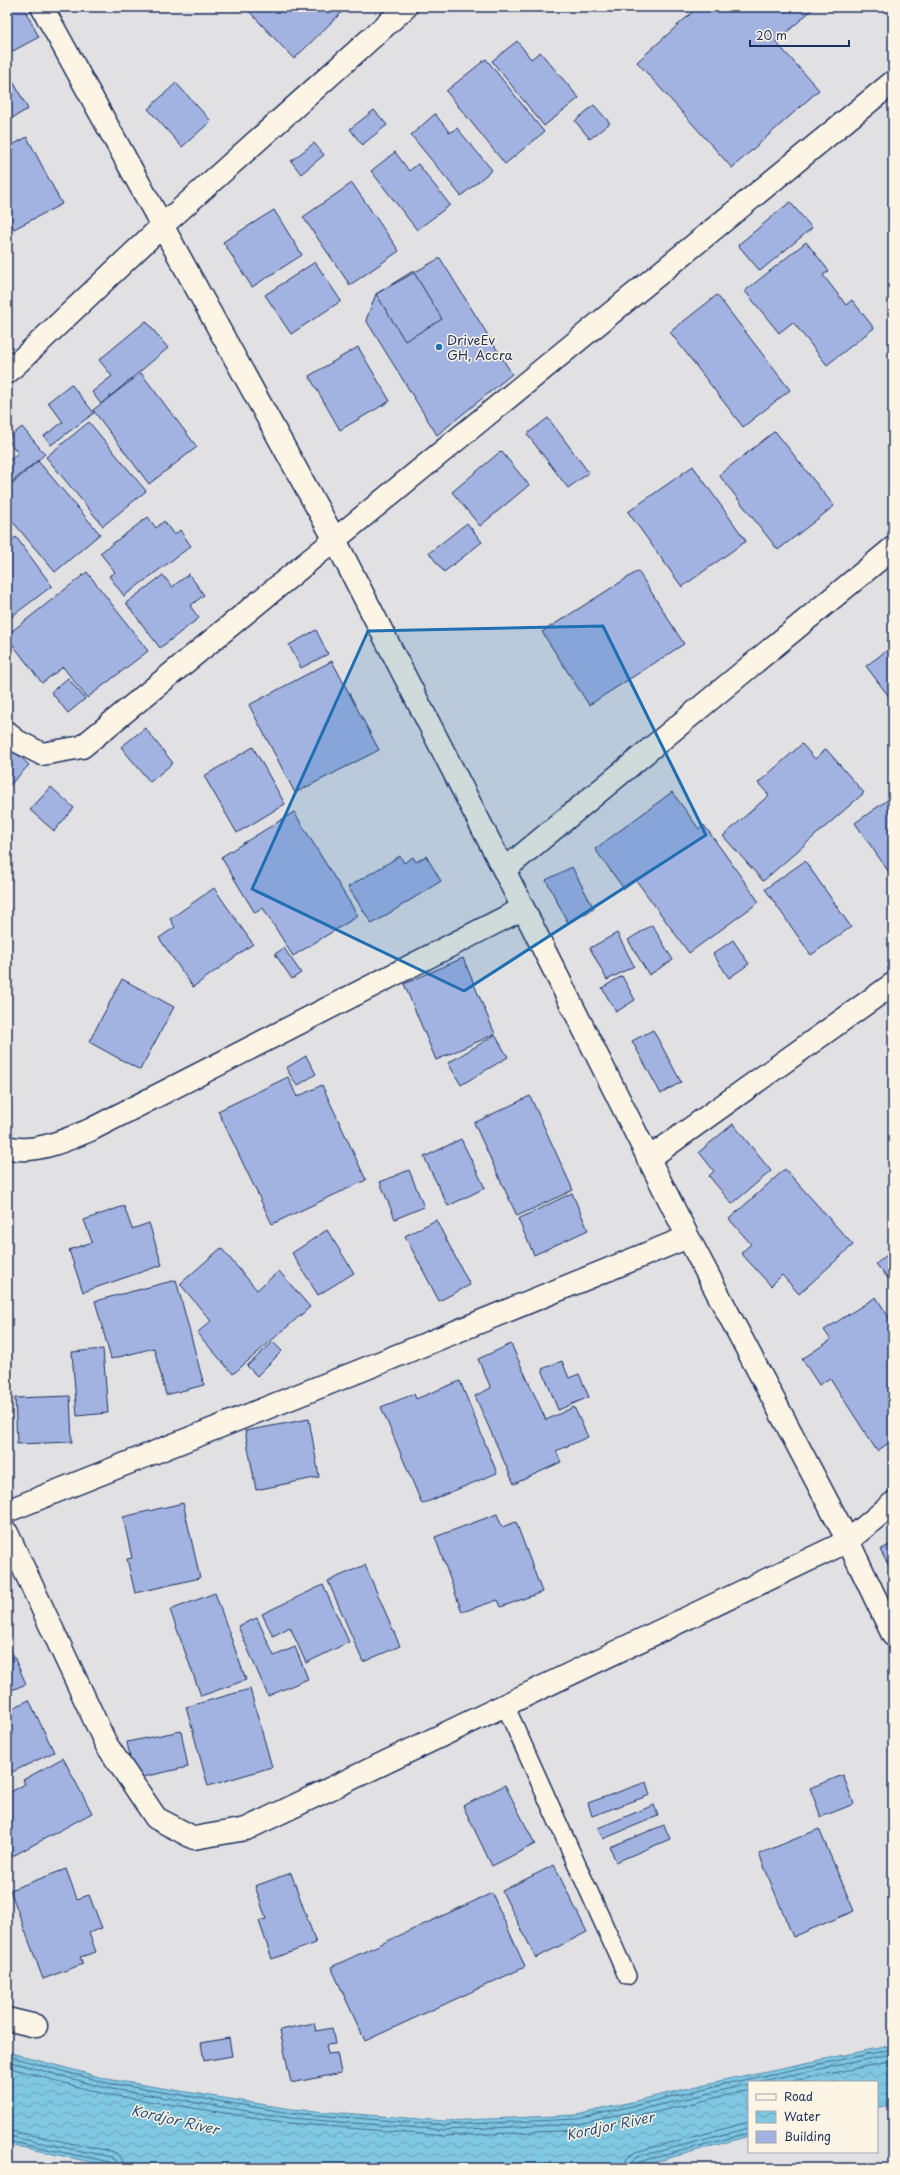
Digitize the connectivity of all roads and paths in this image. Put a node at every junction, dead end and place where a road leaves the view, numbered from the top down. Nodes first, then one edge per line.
1 (42, 7) edge
2 (406, 7) edge
3 (893, 82) edge
4 (162, 226) junction
5 (7, 373) edge
6 (335, 540) junction
7 (893, 548) edge
8 (7, 732) edge
9 (504, 870) junction
10 (522, 909) junction
11 (893, 984) edge
12 (7, 1147) edge
13 (648, 1159) junction
14 (688, 1237) junction
15 (893, 1503) edge
16 (7, 1511) edge
17 (7, 1533) edge
18 (848, 1541) junction
19 (893, 1635) edge
20 (505, 1705) junction
21 (627, 1976) dead end
22 (7, 2019) edge
23 (36, 2026) dead end

1 - 4 street
2 - 4 street
3 - 6 street
4 - 5 street
4 - 6 street
6 - 8 street
6 - 9 street
7 - 9 street
9 - 10 street
10 - 12 street
10 - 13 street
11 - 13 street
13 - 14 street
14 - 16 street
14 - 18 street
15 - 18 street
17 - 20 street
18 - 19 street
18 - 20 street
20 - 21 lane
22 - 23 street

